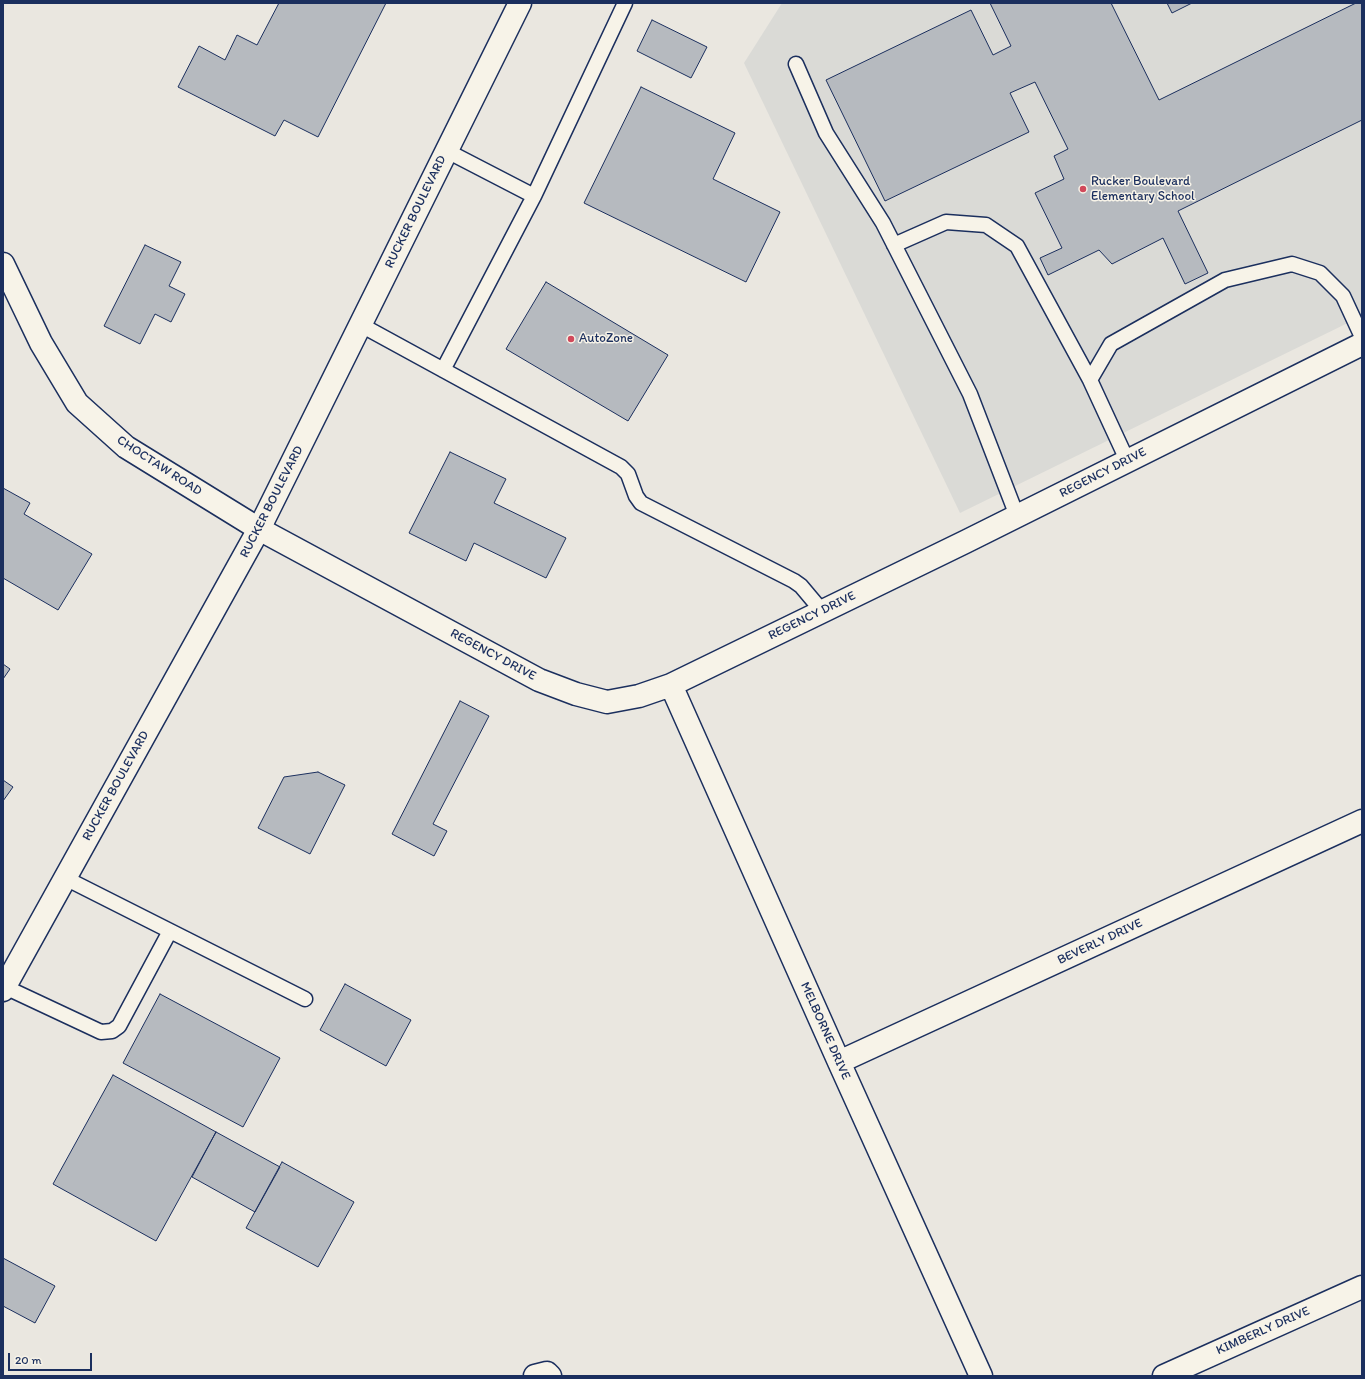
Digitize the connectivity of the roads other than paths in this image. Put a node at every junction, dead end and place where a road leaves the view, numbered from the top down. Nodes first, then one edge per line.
1 (520, 3) edge
2 (625, 3) edge
3 (796, 64) dead end
4 (447, 151) junction
5 (534, 196) junction
6 (894, 245) junction
7 (3, 264) edge
8 (361, 325) junction
9 (1362, 337) edge
10 (1362, 344) edge
11 (443, 370) junction
12 (1090, 380) junction
13 (1127, 460) junction
14 (1017, 516) junction
15 (260, 529) junction
16 (822, 611) junction
17 (671, 684) junction
18 (1362, 821) edge
19 (65, 878) junction
20 (170, 931) junction
21 (4, 989) edge
22 (304, 999) dead end
23 (839, 1062) junction
24 (1362, 1287) edge
25 (535, 1376) edge
26 (550, 1376) edge
27 (981, 1376) edge
28 (1164, 1376) edge

1 - 4 street, RUCKER BOULEVARD
2 - 5 lane
3 - 6 lane
4 - 5 lane
4 - 8 street, RUCKER BOULEVARD
5 - 11 lane
6 - 12 lane
6 - 14 lane
7 - 15 street, CHOCTAW ROAD
8 - 11 lane
8 - 15 street, RUCKER BOULEVARD
9 - 12 lane
10 - 13 street, REGENCY DRIVE
11 - 16 lane
12 - 13 lane
13 - 14 street, REGENCY DRIVE
14 - 16 street, REGENCY DRIVE
15 - 17 street, REGENCY DRIVE
15 - 19 street, RUCKER BOULEVARD
16 - 17 street, REGENCY DRIVE
17 - 23 street, MELBORNE DRIVE
18 - 23 street, BEVERLY DRIVE
19 - 20 lane
19 - 21 street, RUCKER BOULEVARD
20 - 21 lane
20 - 22 lane
23 - 27 street, MELBORNE DRIVE
24 - 28 street, KIMBERLY DRIVE
25 - 26 street

